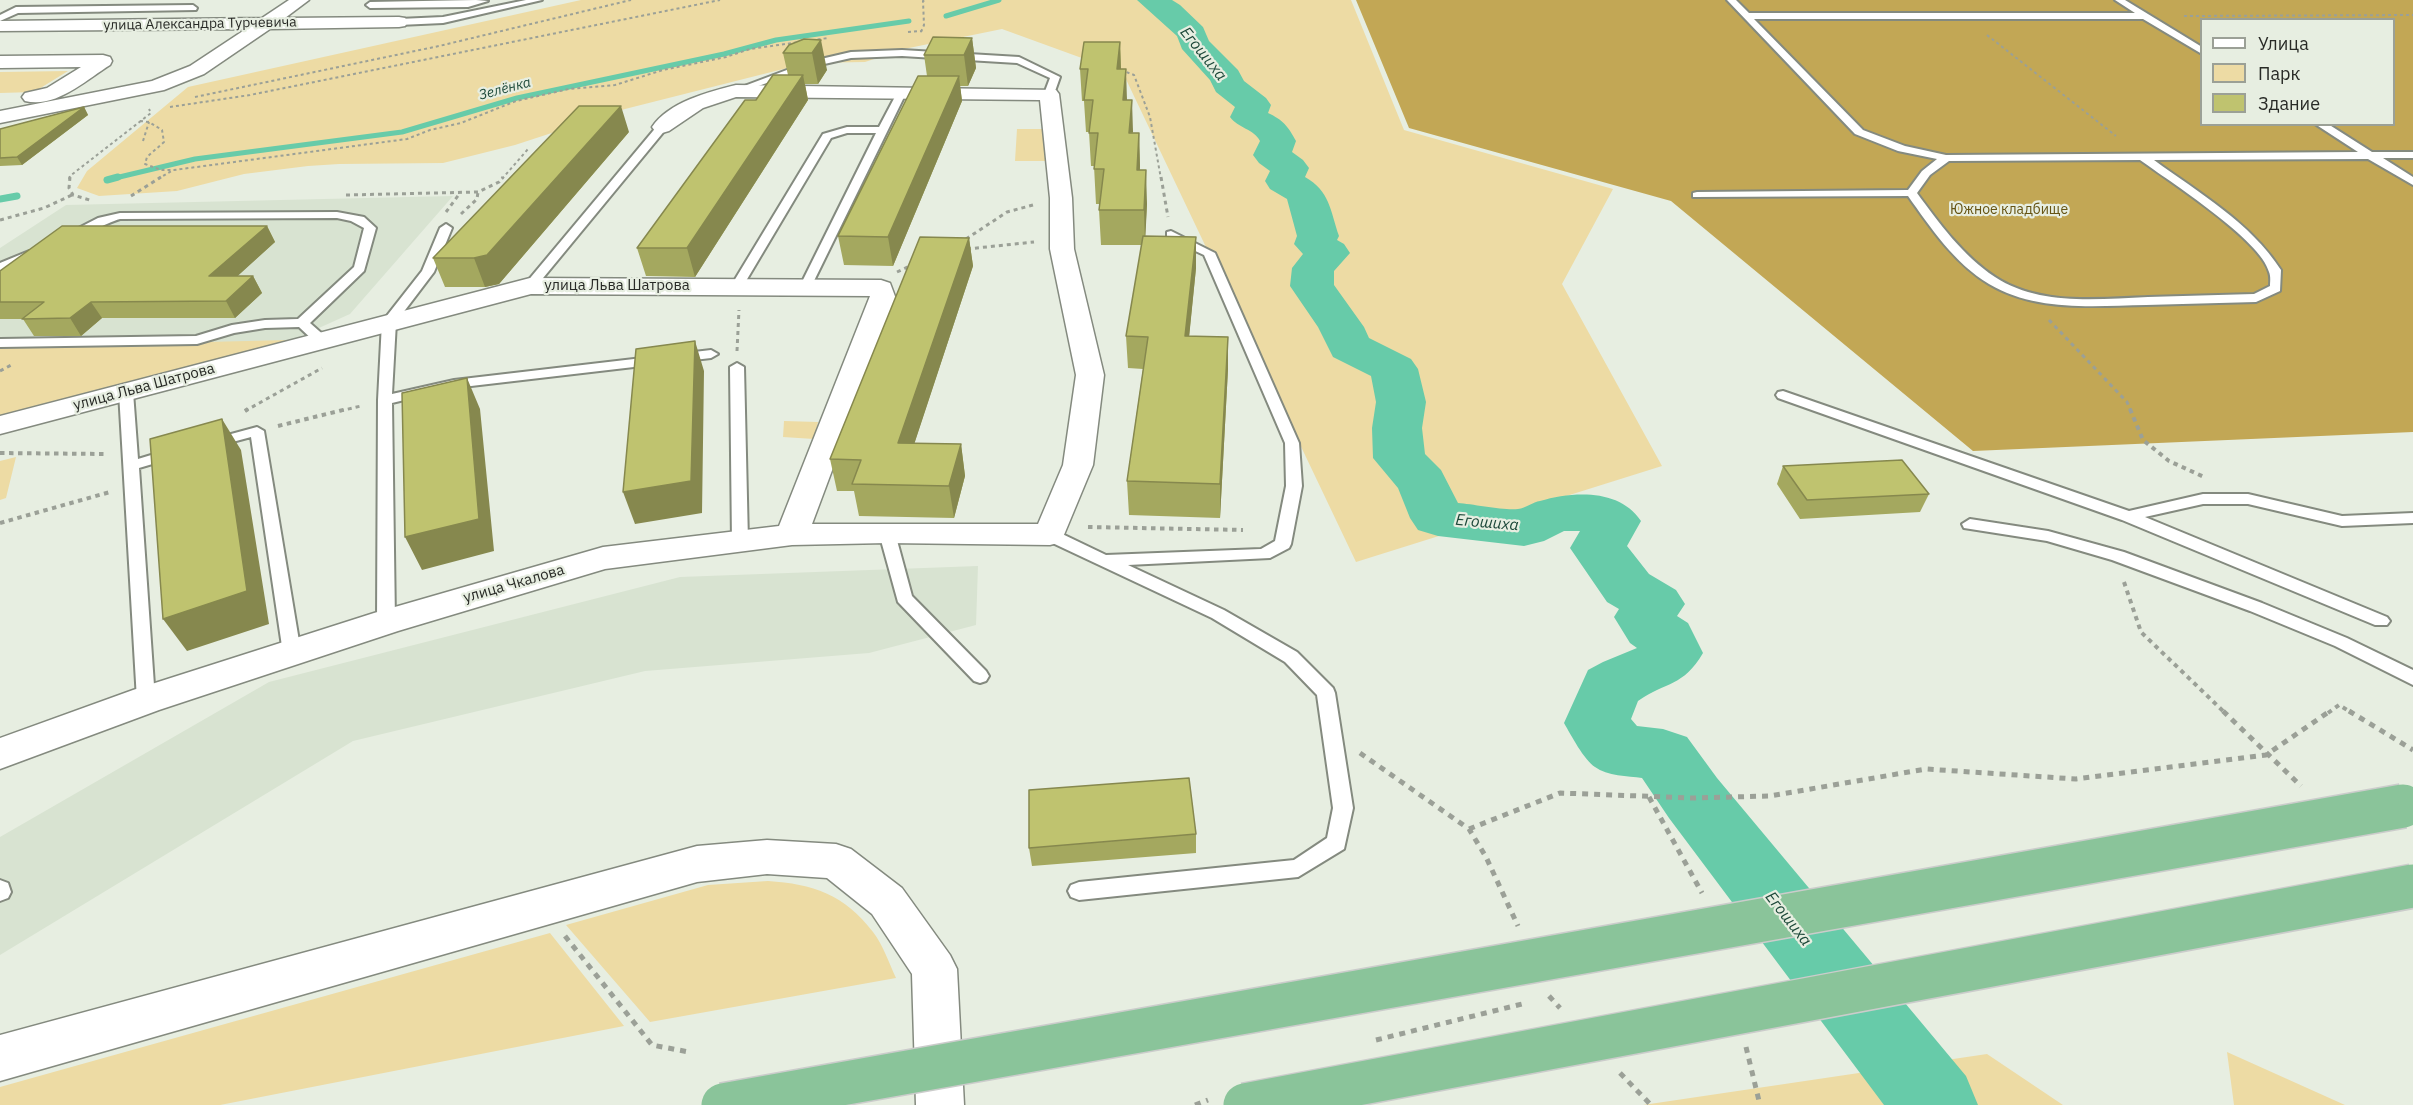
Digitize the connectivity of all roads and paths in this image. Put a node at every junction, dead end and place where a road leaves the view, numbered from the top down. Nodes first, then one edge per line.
1 (300, 0) edge
2 (491, 0) edge
3 (538, 0) edge
4 (631, 0) edge
5 (703, 0) edge
6 (720, 0) edge
7 (924, 0) edge
8 (1731, 0) edge
9 (2119, 0) edge
10 (706, 3) junction
11 (370, 5) dead end
12 (2413, 15) edge
13 (1746, 16) junction
14 (1962, 16) junction
15 (2144, 16) junction
16 (0, 18) edge
17 (399, 22) joint
18 (267, 24) junction
19 (165, 25) junction
20 (0, 26) edge
21 (899, 33) dead end
22 (836, 38) dead end
23 (2200, 50) edge
24 (0, 62) edge
25 (1119, 69) edge
26 (736, 91) junction
27 (902, 93) junction
28 (1049, 94) junction
29 (0, 98) edge
30 (141, 108) dead end
31 (0, 117) edge
32 (140, 121) junction
33 (149, 122) junction
34 (2323, 126) edge
35 (662, 127) joint
36 (883, 130) junction
37 (142, 141) dead end
38 (528, 148) dead end
39 (2413, 155) edge
40 (2370, 156) junction
41 (2143, 157) junction
42 (1946, 158) junction
43 (174, 170) junction
44 (2413, 182) edge
45 (478, 192) junction
46 (1911, 193) junction
47 (72, 195) junction
48 (342, 195) dead end
49 (1697, 195) dead end
50 (130, 196) dead end
51 (1061, 198) junction
52 (124, 201) dead end
53 (133, 201) dead end
54 (96, 202) dead end
55 (0, 220) edge
56 (446, 228) joint
57 (1171, 235) joint
58 (61, 239) edge
59 (958, 243) edge
60 (1010, 244) dead end
61 (41, 249) edge
62 (964, 249) edge
63 (918, 262) edge
64 (0, 268) edge
65 (530, 286) junction
66 (739, 286) junction
67 (806, 286) junction
68 (880, 288) junction
69 (2043, 299) junction
70 (389, 322) junction
71 (317, 343) junction
72 (0, 344) edge
73 (711, 354) dead end
74 (737, 367) joint
75 (126, 392) junction
76 (1783, 395) dead end
77 (385, 400) junction
78 (237, 416) dead end
79 (0, 425) edge
80 (257, 431) junction
81 (0, 453) edge
82 (132, 460) junction
83 (134, 486) junction
84 (2248, 499) junction
85 (2128, 516) junction
86 (2413, 518) edge
87 (0, 523) edge
88 (1970, 524) dead end
89 (1243, 530) dead end
90 (1066, 531) junction
91 (887, 532) junction
92 (792, 535) junction
93 (740, 542) junction
94 (2118, 556) junction
95 (1104, 560) junction
96 (2381, 621) dead end
97 (386, 622) junction
98 (292, 653) junction
99 (980, 676) dead end
100 (2413, 678) edge
101 (146, 700) junction
102 (1332, 733) junction
103 (2413, 750) edge
104 (2266, 755) junction
105 (1, 757) edge
106 (2309, 794) dead end
107 (2403, 806) dead end
108 (1469, 829) junction
109 (2413, 886) edge
110 (1079, 891) dead end
111 (560, 930) dead end
112 (1521, 932) dead end
113 (1545, 986) dead end
114 (1565, 1014) dead end
115 (689, 1052) dead end
116 (0, 1059) edge
117 (1612, 1064) dead end
118 (723, 1105) edge
119 (940, 1105) edge
120 (1245, 1105) edge
121 (1651, 1105) edge

1 - 18 street
2 - 11 lane
3 - 17 lane
4 - 10 path
5 - 10 path
6 - 10 path
7 - 21 path
8 - 13 lane
9 - 15 lane
12 - 15 path
13 - 14 lane
13 - 42 lane
14 - 15 lane
14 - 41 path
15 - 23 lane
16 - 19 lane
17 - 18 street, улица Александра Турчевича
18 - 19 street, улица Александра Турчевича
18 - 31 street
19 - 20 street, улица Александра Турчевича
22 - 43 path
24 - 29 street
25 - 57 path
26 - 27 street
26 - 28 lane
26 - 35 street
27 - 28 street
27 - 36 lane
28 - 51 street
30 - 32 path
32 - 33 path
32 - 47 path
33 - 37 path
33 - 43 path
34 - 40 lane
35 - 65 lane
36 - 66 lane
36 - 67 lane
38 - 45 path
39 - 40 lane
40 - 41 lane
40 - 44 lane
41 - 42 lane
41 - 69 lane
42 - 46 lane
43 - 50 path
45 - 48 path
45 - 56 path
46 - 49 lane
46 - 69 lane
47 - 54 path
47 - 55 path
51 - 59 path
51 - 90 street
52 - 53 path
56 - 70 lane
57 - 95 lane
58 - 71 lane
60 - 62 path
61 - 64 lane
63 - 68 path
65 - 66 street, улица Льва Шатрова
65 - 70 street, улица Льва Шатрова
66 - 67 street, улица Льва Шатрова
66 - 74 path
67 - 68 street, улица Льва Шатрова
68 - 92 street
69 - 84 path
70 - 71 street, улица Льва Шатрова
70 - 77 lane
71 - 72 lane
71 - 75 street, улица Льва Шатрова
71 - 78 path
73 - 77 lane
74 - 93 lane
75 - 79 street, улица Льва Шатрова
75 - 82 lane
76 - 85 lane
77 - 80 path
77 - 97 lane
80 - 82 lane
80 - 98 lane
81 - 82 path
82 - 83 lane
83 - 87 path
83 - 101 lane
84 - 85 lane
84 - 86 lane
85 - 96 lane
88 - 94 lane
89 - 90 path
90 - 91 street, улица Чкалова
90 - 95 lane
91 - 92 street, улица Чкалова
91 - 99 lane
92 - 93 street, улица Чкалова
93 - 97 street, улица Чкалова
94 - 100 lane
94 - 104 path
95 - 102 lane
97 - 98 street, улица Чкалова
98 - 101 street, улица Чкалова
101 - 105 street, улица Чкалова
102 - 108 path
102 - 110 lane
103 - 104 path
104 - 106 path
104 - 108 path
107 - 118 main road, bridge
108 - 112 path
109 - 120 main road, bridge
111 - 115 path
113 - 114 path
116 - 119 street
117 - 121 path

